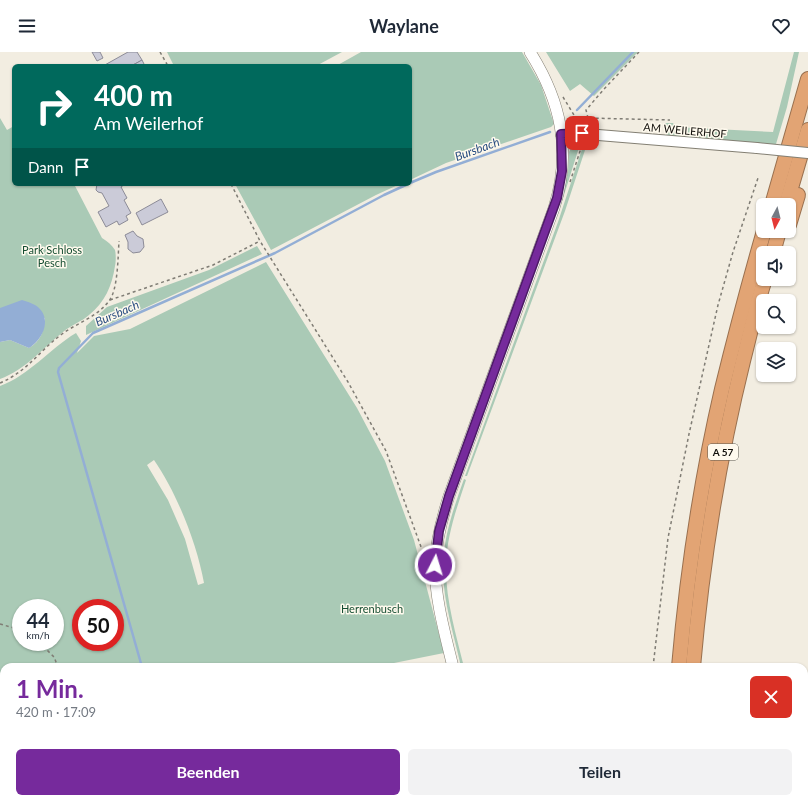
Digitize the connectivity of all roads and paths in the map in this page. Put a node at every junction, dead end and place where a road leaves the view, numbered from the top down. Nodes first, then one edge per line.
1 (160, 52) edge
2 (530, 52) edge
3 (639, 52) edge
4 (167, 64) edge
5 (808, 80) edge
6 (588, 118) junction
7 (670, 120) dead end
8 (579, 123) dead end
9 (808, 130) edge
10 (561, 134) junction
11 (583, 140) dead end
12 (808, 153) edge
13 (808, 165) edge
14 (758, 178) dead end
15 (569, 184) dead end
16 (232, 186) edge
17 (774, 198) edge
18 (788, 198) edge
19 (796, 203) edge
20 (762, 238) edge
21 (119, 241) dead end
22 (260, 241) junction
23 (763, 286) edge
24 (110, 300) junction
25 (0, 382) edge
26 (435, 565) junction
27 (0, 624) edge
28 (12, 627) edge
29 (48, 651) edge
30 (56, 663) edge
31 (452, 663) edge
32 (653, 663) edge
33 (679, 663) edge
34 (693, 663) edge

1 - 4 path
2 - 10 main road
3 - 6 path
5 - 17 highway
6 - 7 path
6 - 8 path
9 - 18 highway
10 - 12 street, AM WEILERHOF, bridge
10 - 26 main road
11 - 15 path
13 - 19 highway
14 - 32 path
16 - 22 path
20 - 33 highway, A 57
21 - 24 path
22 - 24 path
22 - 26 path
23 - 34 highway, A 57
24 - 25 path
26 - 31 main road
27 - 28 path
29 - 30 path

